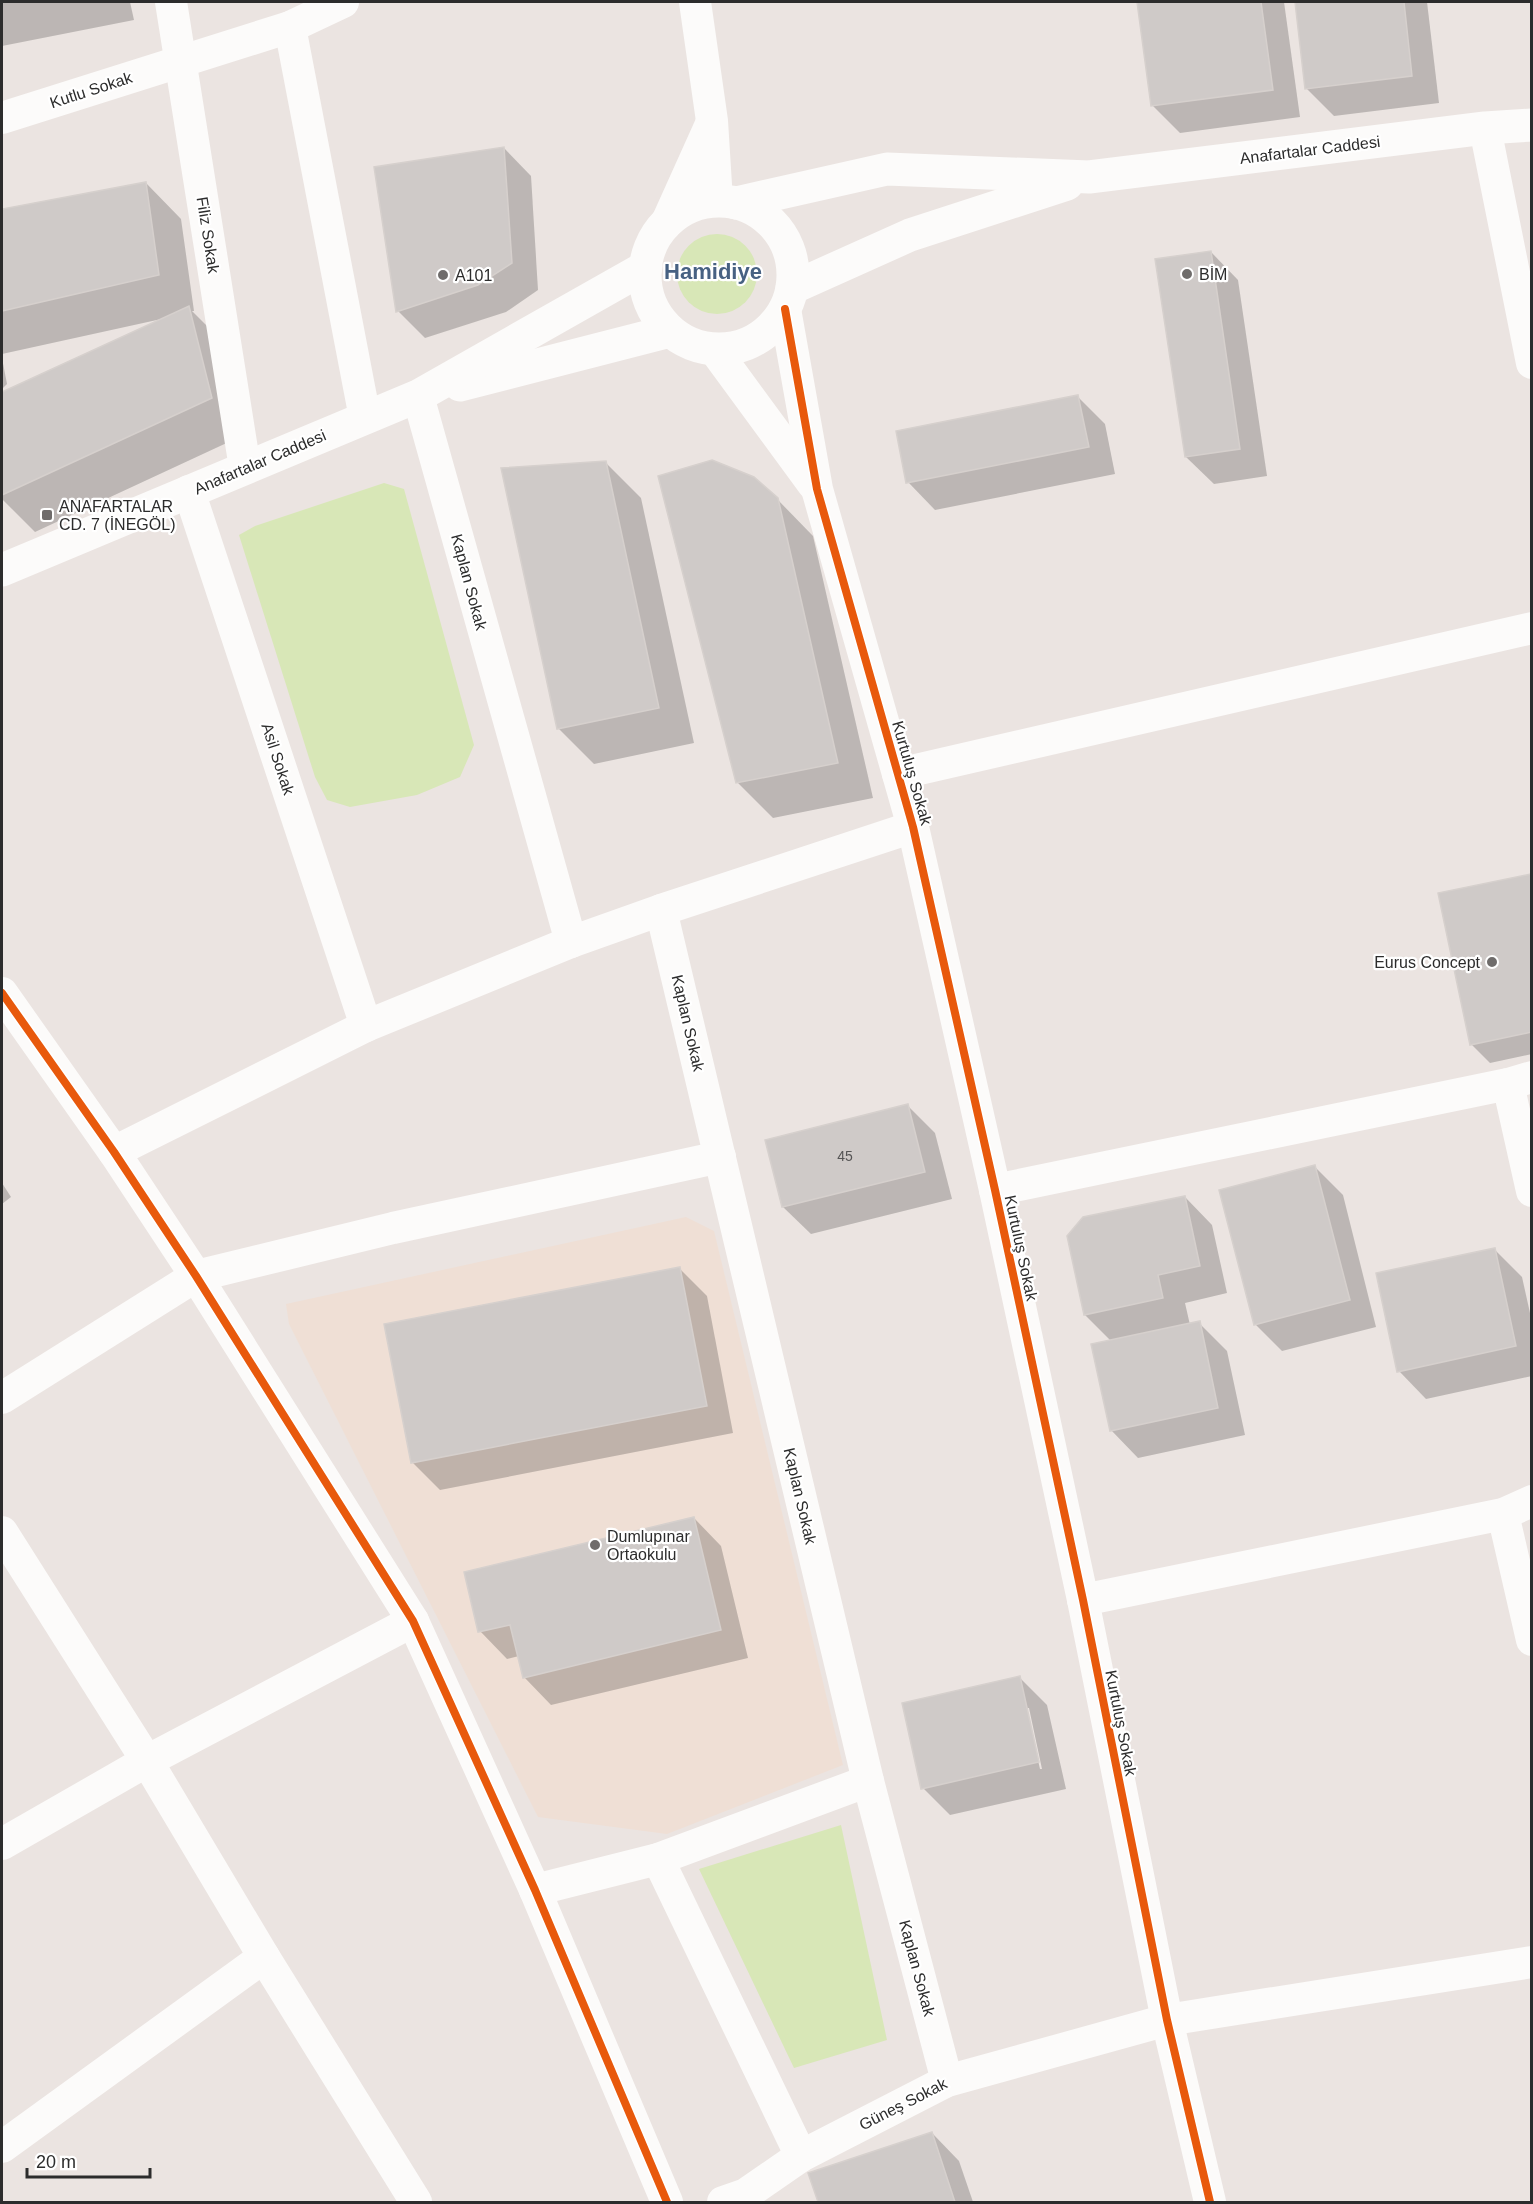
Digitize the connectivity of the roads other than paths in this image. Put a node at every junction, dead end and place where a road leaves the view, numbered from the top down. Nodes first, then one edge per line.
1 (171, 2) edge
2 (343, 2) edge
3 (695, 2) edge
4 (290, 27) junction
5 (180, 62) junction
6 (2, 118) edge
7 (712, 121) junction
8 (1532, 125) edge
9 (1485, 128) junction
10 (1089, 177) junction
11 (727, 202) junction
12 (666, 224) junction
13 (646, 267) junction
14 (789, 299) junction
15 (670, 331) junction
16 (714, 349) junction
17 (1532, 363) edge
18 (418, 396) junction
19 (365, 418) junction
20 (245, 468) junction
21 (817, 489) junction
22 (189, 491) junction
23 (2, 570) edge
24 (1532, 628) edge
25 (898, 774) junction
26 (913, 827) junction
27 (661, 910) junction
28 (571, 942) junction
29 (2, 993) edge
30 (366, 1026) junction
31 (1520, 1080) edge
32 (114, 1152) junction
33 (720, 1157) junction
34 (996, 1190) junction
35 (1532, 1191) edge
36 (196, 1276) junction
37 (2, 1398) edge
38 (1532, 1501) edge
39 (1503, 1514) junction
40 (2, 1532) edge
41 (1083, 1600) junction
42 (413, 1621) junction
43 (1532, 1640) edge
44 (147, 1761) junction
45 (868, 1781) junction
46 (2, 1844) edge
47 (658, 1859) junction
48 (535, 1890) junction
49 (264, 1957) junction
50 (1532, 1962) edge
51 (1167, 2020) junction
52 (947, 2081) junction
53 (2, 2146) edge
54 (801, 2156) junction
55 (416, 2202) edge
56 (667, 2202) edge
57 (723, 2202) edge
58 (1210, 2202) edge

1 - 5 street, Filiz Sokak
2 - 4 street, Kutlu Sokak
3 - 7 street
4 - 5 street, Kutlu Sokak
4 - 19 street
5 - 6 street, Kutlu Sokak
5 - 20 street, Filiz Sokak
7 - 11 street
7 - 12 street
8 - 9 main road, Anafartalar Caddesi
9 - 10 main road, Anafartalar Caddesi
9 - 17 street
10 - 11 main road
10 - 14 main road
11 - 12 main road
11 - 14 main road
12 - 13 main road
13 - 15 main road
13 - 18 main road
14 - 16 main road
14 - 21 street
15 - 16 main road
15 - 18 main road
16 - 21 street
18 - 19 main road, Anafartalar Caddesi
18 - 28 street, Kaplan Sokak
19 - 20 main road, Anafartalar Caddesi
20 - 22 main road, Anafartalar Caddesi
21 - 25 street, Kurtuluş Sokak
22 - 23 main road, Anafartalar Caddesi
22 - 30 street, Asil Sokak
24 - 25 street
25 - 26 street, Kurtuluş Sokak
26 - 27 street
26 - 34 street, Kurtuluş Sokak
27 - 28 street
27 - 33 street, Kaplan Sokak
28 - 30 street
29 - 32 street
30 - 32 street
31 - 34 street
31 - 35 street
32 - 36 street
33 - 36 street
33 - 45 street, Kaplan Sokak
34 - 41 street, Kurtuluş Sokak
36 - 37 street
36 - 42 street
38 - 39 street
39 - 41 street
39 - 43 street
40 - 44 street
41 - 51 street, Kurtuluş Sokak
42 - 44 street
42 - 48 street
44 - 46 street
44 - 49 street
45 - 47 street
45 - 52 street, Kaplan Sokak
47 - 48 street
47 - 54 street
48 - 56 street
49 - 53 street
49 - 55 street
50 - 51 street, Güneş Sokak
51 - 52 street, Güneş Sokak
51 - 58 street, Kurtuluş Sokak
52 - 54 street, Güneş Sokak
54 - 57 street, Güneş Sokak

